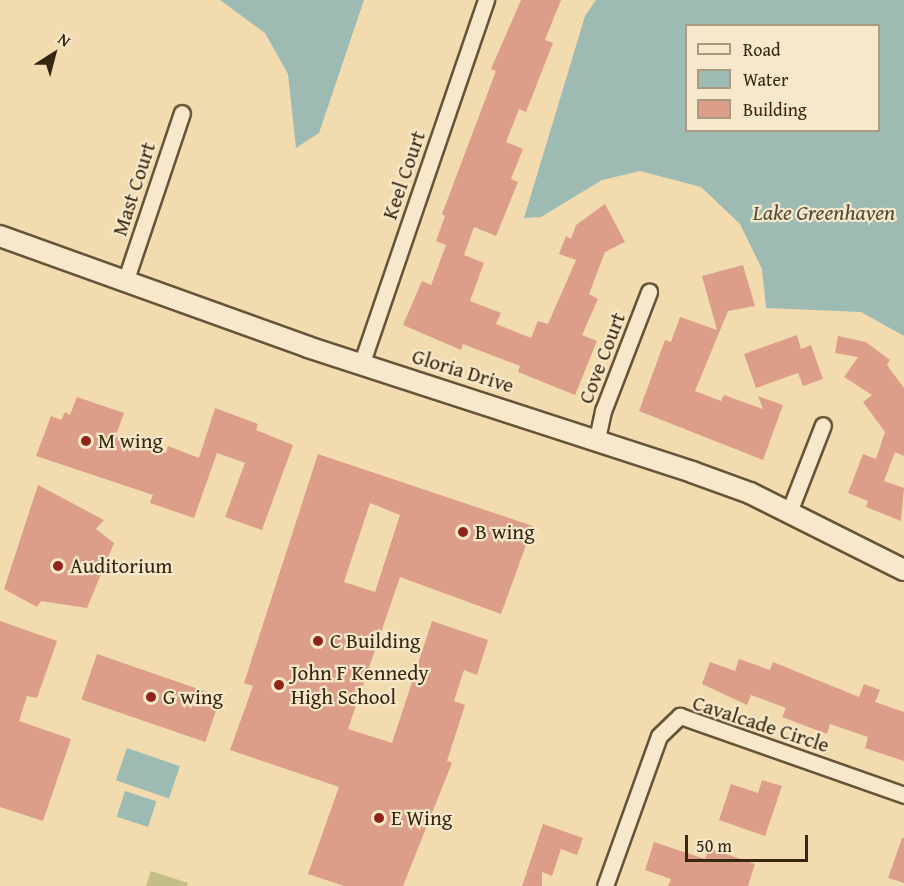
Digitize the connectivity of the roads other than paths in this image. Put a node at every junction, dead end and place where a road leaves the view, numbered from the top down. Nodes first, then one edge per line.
1 (486, 0) edge
2 (182, 113) dead end
3 (0, 236) edge
4 (126, 279) junction
5 (649, 292) dead end
6 (361, 364) junction
7 (823, 425) dead end
8 (597, 439) junction
9 (789, 512) junction
10 (904, 570) edge
11 (904, 795) edge
12 (605, 886) edge

1 - 6 street, Keel Court
2 - 4 street, Mast Court
3 - 4 street, Gloria Drive
4 - 6 street, Gloria Drive
5 - 8 street, Cove Court
6 - 8 street, Gloria Drive
7 - 9 street
8 - 9 street, Gloria Drive
9 - 10 street, Gloria Drive
11 - 12 street, Cavalcade Circle

